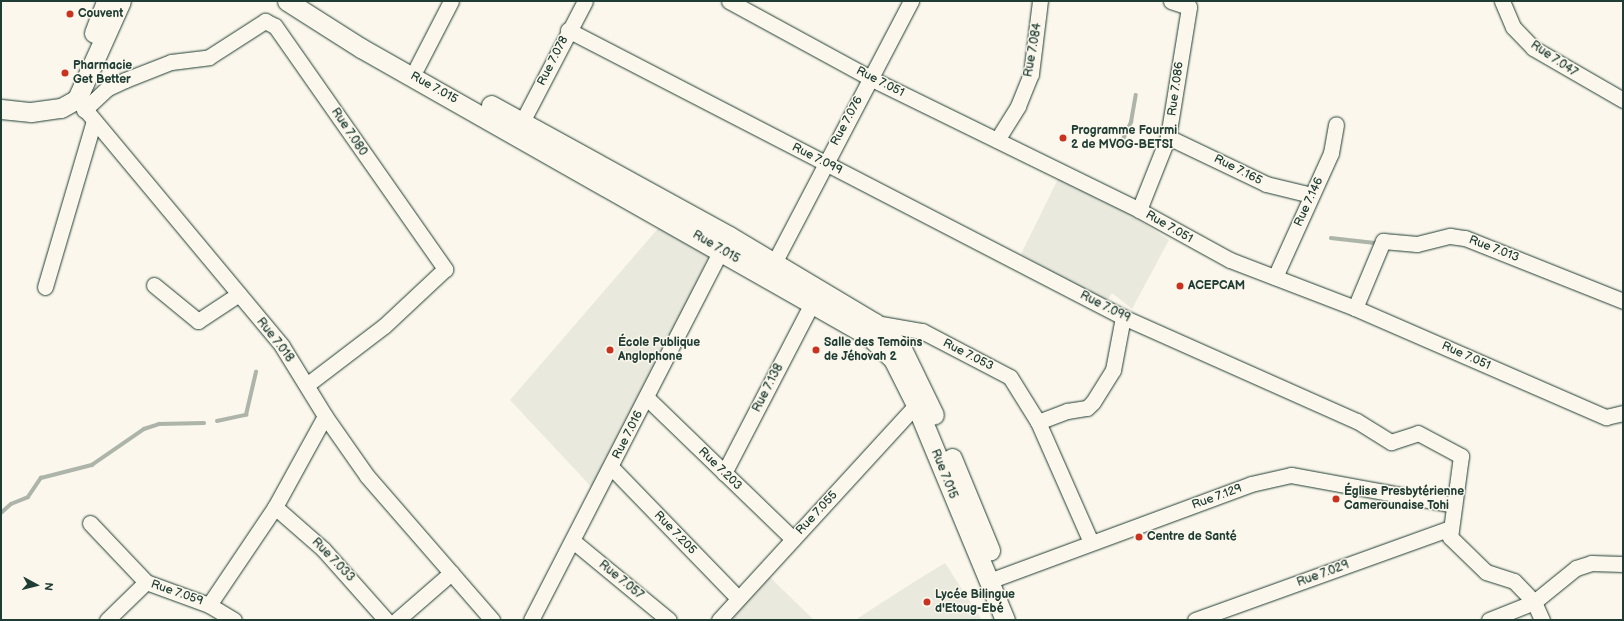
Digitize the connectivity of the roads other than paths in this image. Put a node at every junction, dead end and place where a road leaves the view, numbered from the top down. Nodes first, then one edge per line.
1 (106, 1) edge
2 (121, 1) edge
3 (287, 1) edge
4 (309, 1) edge
5 (451, 1) edge
6 (585, 1) edge
7 (729, 1) edge
8 (911, 1) edge
9 (1171, 1) edge
10 (1502, 1) edge
11 (1043, 2) edge
12 (568, 30) junction
13 (417, 67) junction
14 (870, 78) junction
15 (1623, 100) edge
16 (1, 102) edge
17 (1, 109) edge
18 (85, 110) junction
19 (522, 122) junction
20 (1336, 124) dead end
21 (1168, 137) junction
22 (998, 140) junction
23 (825, 163) junction
24 (1311, 196) junction
25 (1139, 210) junction
26 (722, 249) junction
27 (774, 263) junction
28 (1275, 277) junction
29 (154, 285) dead end
30 (45, 287) dead end
31 (239, 294) junction
32 (1623, 301) edge
33 (812, 303) junction
34 (1355, 308) junction
35 (1123, 317) junction
36 (875, 323) junction
37 (308, 384) junction
38 (647, 398) junction
39 (916, 405) junction
40 (1623, 413) edge
41 (325, 416) junction
42 (1038, 422) junction
43 (612, 468) junction
44 (724, 473) junction
45 (1454, 505) junction
46 (275, 507) junction
47 (90, 523) dead end
48 (1451, 528) junction
49 (793, 539) junction
50 (573, 541) junction
51 (1091, 542) junction
52 (1623, 564) edge
53 (451, 573) junction
54 (995, 580) junction
55 (146, 582) junction
56 (738, 598) junction
57 (1534, 602) junction
58 (209, 605) junction
59 (107, 620) edge
60 (234, 620) edge
61 (386, 620) edge
62 (396, 620) edge
63 (492, 620) edge
64 (532, 620) edge
65 (669, 620) edge
66 (719, 620) edge
67 (1005, 620) edge
68 (1018, 620) edge
69 (1195, 620) edge
70 (1489, 620) edge
71 (1542, 620) edge

1 - 16 main road
2 - 18 main road
3 - 26 main road, Rue 7.015
4 - 13 main road, Rue 7.015
5 - 13 street
6 - 12 street, Rue 7.078
7 - 14 street, Rue 7.051
8 - 14 street, Rue 7.076
9 - 21 street, Rue 7.086
10 - 15 street, Rue 7.047
11 - 22 street, Rue 7.084
12 - 19 street, Rue 7.078
12 - 23 street, Rue 7.099
13 - 19 main road, Rue 7.015
14 - 22 street, Rue 7.051
14 - 23 street, Rue 7.076
17 - 18 main road
18 - 30 street
18 - 31 street, Rue 7.018
18 - 37 street, Rue 7.080
19 - 27 main road, Rue 7.015
20 - 24 street, Rue 7.146
21 - 24 street, Rue 7.165
21 - 25 street, Rue 7.086
22 - 25 street, Rue 7.051
23 - 27 street, Rue 7.076
23 - 35 street, Rue 7.099
24 - 28 street, Rue 7.146
25 - 28 street, Rue 7.051
26 - 33 main road, Rue 7.015
26 - 38 street, Rue 7.016
27 - 36 main road, Rue 7.015
28 - 34 street, Rue 7.051
29 - 31 street
31 - 37 street, Rue 7.018
32 - 34 street, Rue 7.013
33 - 39 main road, Rue 7.015
33 - 44 street, Rue 7.138
34 - 40 street, Rue 7.051
35 - 42 street
35 - 45 street, Rue 7.099
36 - 42 street, Rue 7.053
36 - 54 main road, Rue 7.015
37 - 41 street, Rue 7.018
38 - 43 street, Rue 7.016
38 - 44 street, Rue 7.203
39 - 49 street, Rue 7.055
39 - 54 main road, Rue 7.015
41 - 46 street
41 - 53 street
42 - 51 street, Rue 7.053
43 - 50 street, Rue 7.016
43 - 56 street, Rue 7.205
44 - 49 street, Rue 7.203
45 - 48 street, Rue 7.099
45 - 51 street, Rue 7.129
46 - 58 street
46 - 61 street, Rue 7.033
47 - 55 street
48 - 57 street, Rue 7.099
48 - 69 street, Rue 7.029
49 - 56 street, Rue 7.055
50 - 64 street, Rue 7.016
50 - 65 street, Rue 7.057
51 - 54 street, Rue 7.129
52 - 57 street
53 - 62 street
53 - 63 street
54 - 67 main road, Rue 7.015
54 - 68 main road, Rue 7.015
55 - 58 street, Rue 7.059
55 - 59 street, Rue 7.059
56 - 66 street, Rue 7.055
57 - 70 street
57 - 71 street, Rue 7.099
58 - 60 street, Rue 7.059

